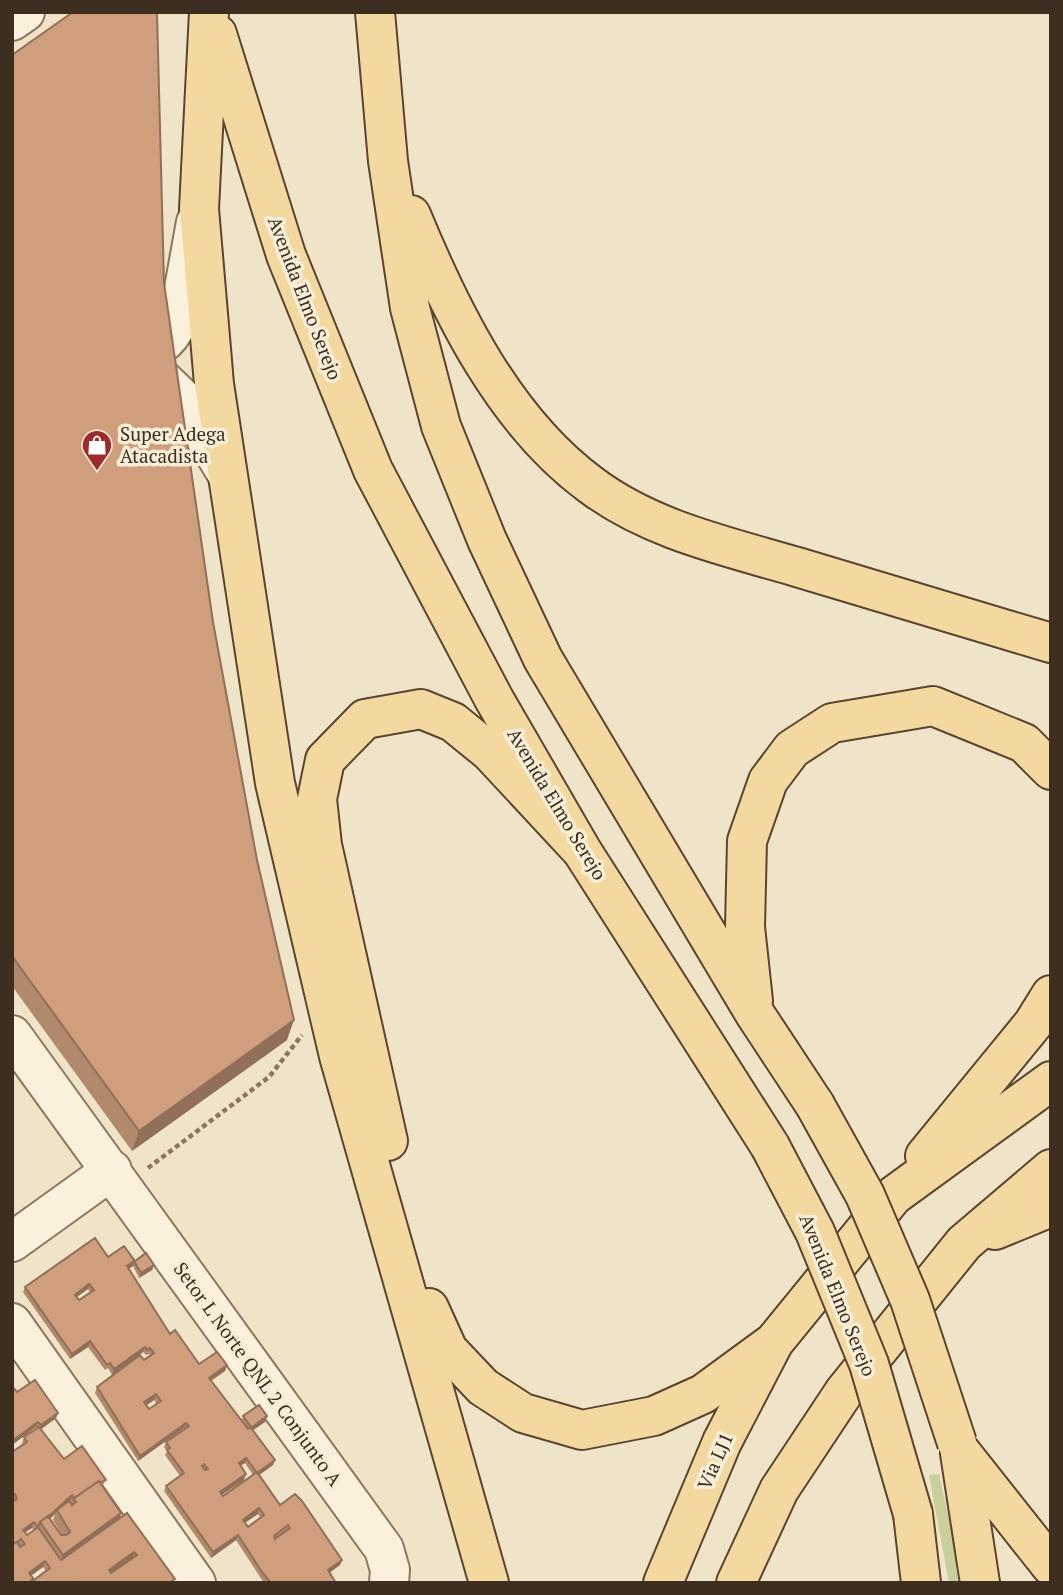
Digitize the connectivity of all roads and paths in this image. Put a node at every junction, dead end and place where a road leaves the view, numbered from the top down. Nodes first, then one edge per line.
1 (25, 12) edge
2 (210, 12) edge
3 (375, 12) edge
4 (12, 21) edge
5 (388, 161) junction
6 (199, 209) junction
7 (227, 474) junction
8 (1051, 643) edge
9 (1051, 770) edge
10 (582, 851) junction
11 (1051, 995) edge
12 (326, 1000) junction
13 (755, 1014) junction
14 (12, 1035) edge
15 (1051, 1081) edge
16 (1051, 1169) edge
17 (118, 1178) junction
18 (893, 1195) junction
19 (1051, 1207) edge
20 (12, 1242) edge
21 (964, 1243) junction
22 (12, 1323) edge
23 (774, 1342) junction
24 (958, 1447) junction
25 (1051, 1566) edge
26 (196, 1583) edge
27 (389, 1583) edge
28 (489, 1583) edge
29 (663, 1583) edge
30 (736, 1583) edge
31 (921, 1583) edge
32 (981, 1583) edge

1 - 4 street
2 - 6 main road
2 - 10 main road, Avenida Elmo Serejo
3 - 5 main road
5 - 8 main road
5 - 13 main road
6 - 7 main road
6 - 7 street
7 - 12 main road
9 - 13 main road
10 - 23 main road
10 - 31 main road, Avenida Elmo Serejo, bridge
11 - 18 main road
12 - 17 path
12 - 28 main road
13 - 24 main road, bridge
14 - 17 street, Setor L Norte QNL 2 Conjunto A
15 - 18 main road
16 - 21 main road
17 - 20 street
17 - 27 street, Setor L Norte QNL 2 Conjunto A
18 - 23 main road
19 - 21 main road
21 - 30 main road
22 - 26 street
23 - 29 main road, Via LJ1
24 - 25 main road
24 - 32 main road

